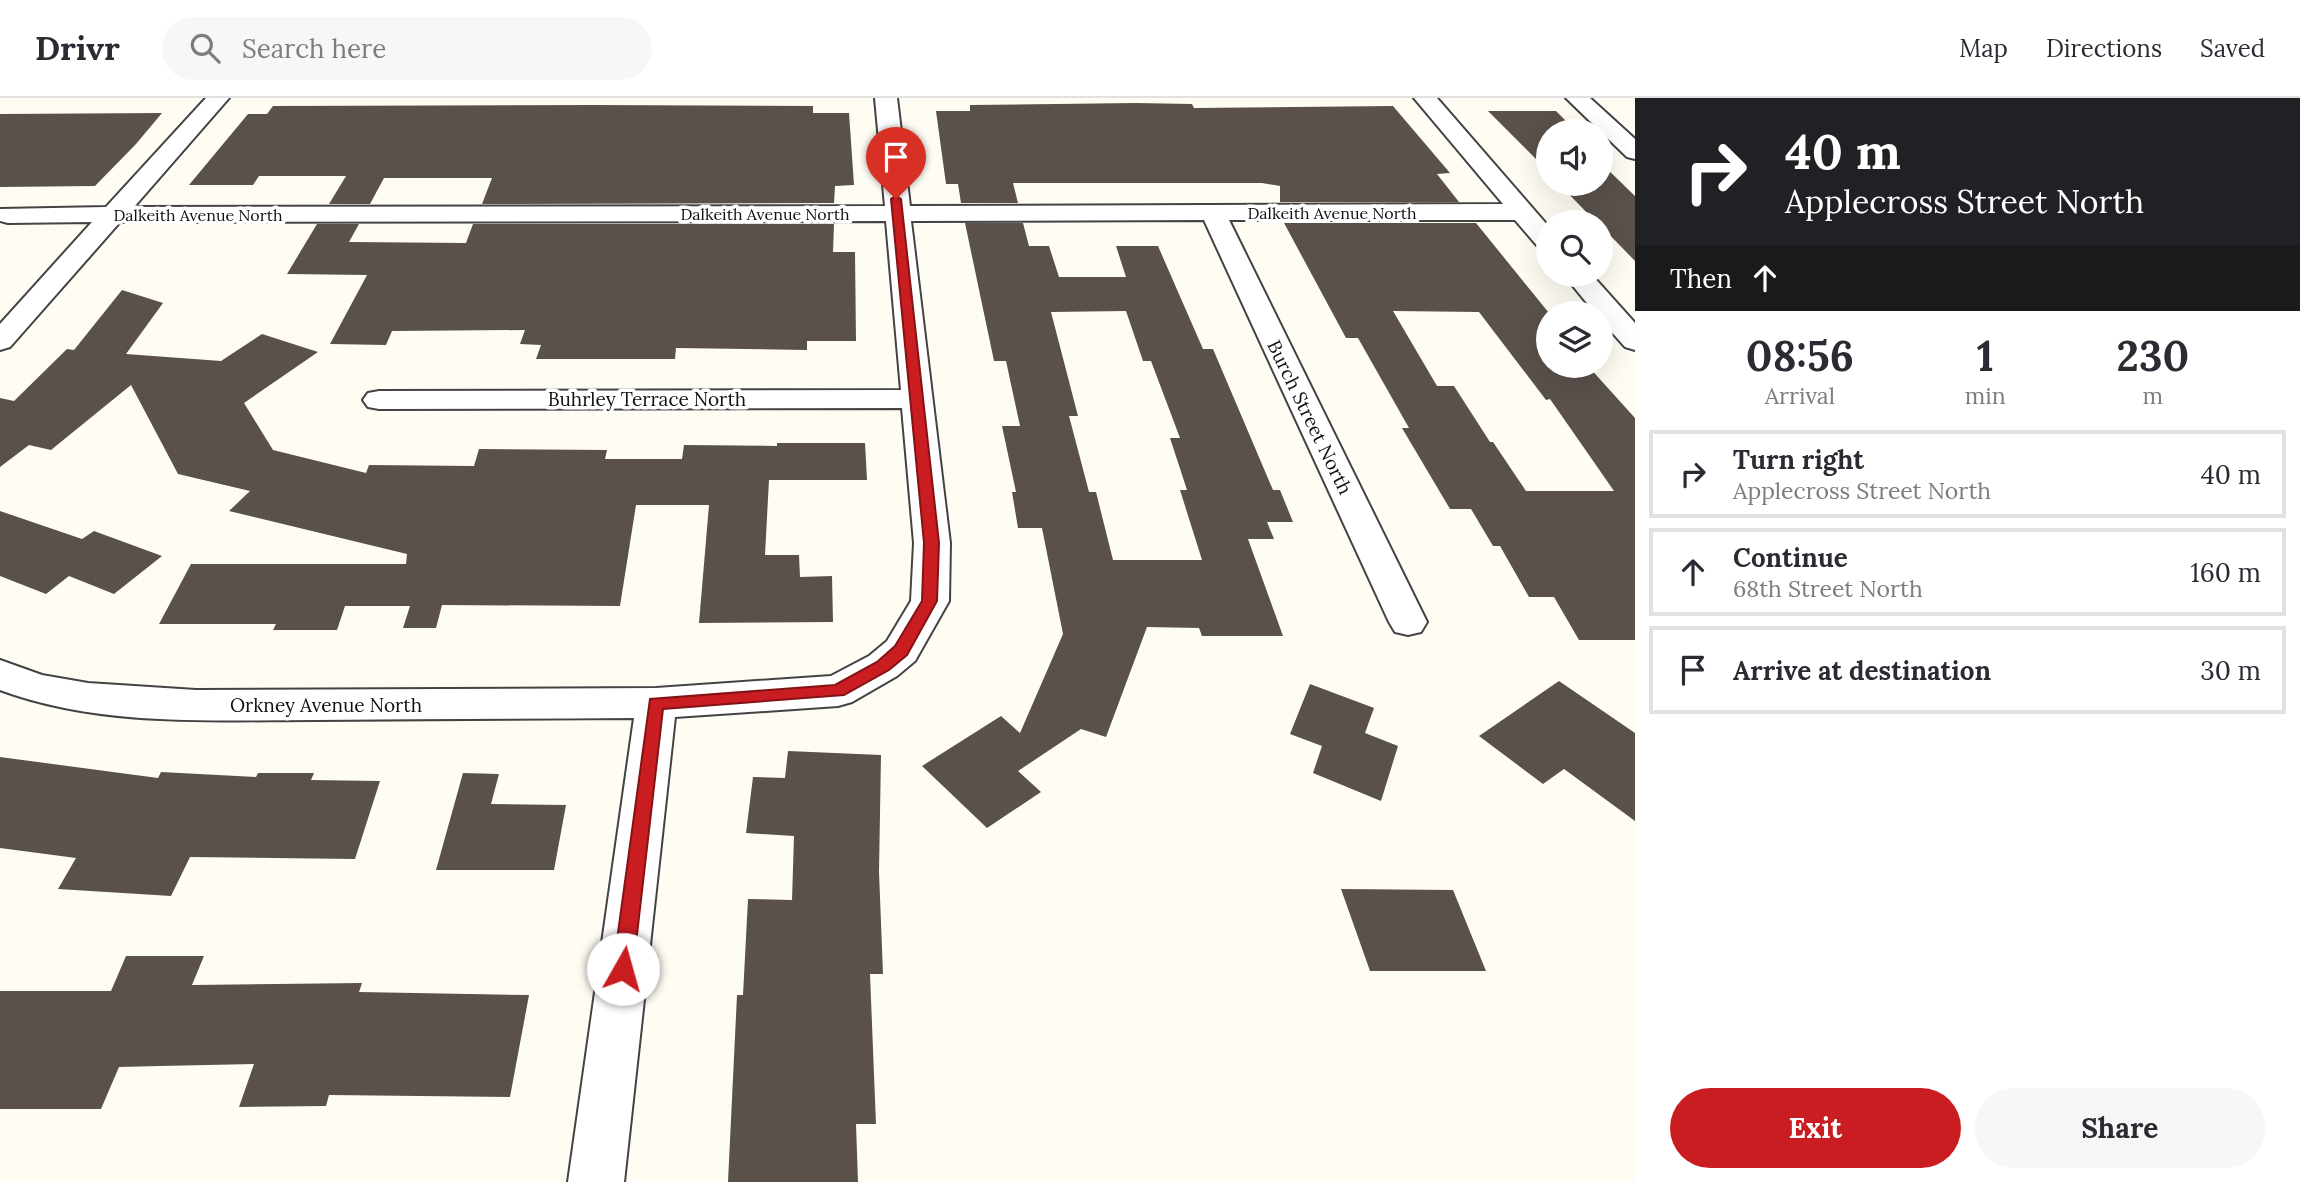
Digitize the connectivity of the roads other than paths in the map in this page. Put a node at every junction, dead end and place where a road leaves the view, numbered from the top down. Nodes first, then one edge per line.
1 (218, 98) edge
2 (886, 98) edge
3 (1425, 98) edge
4 (1577, 98) edge
5 (1635, 152) edge
6 (1522, 212) junction
7 (1213, 213) junction
8 (897, 214) junction
9 (8, 215) dead end
10 (114, 215) junction
11 (1536, 228) edge
12 (1588, 287) edge
13 (0, 341) edge
14 (1635, 341) edge
15 (915, 399) junction
16 (379, 400) dead end
17 (1408, 622) dead end
18 (0, 675) edge
19 (656, 703) junction
20 (596, 1182) edge

1 - 10 street
2 - 8 street, Orkney Avenue North
3 - 6 street
4 - 5 street
6 - 7 street, Dalkeith Avenue North
6 - 11 street
7 - 8 street, Dalkeith Avenue North
7 - 17 street, Burch Street North
8 - 10 street, Dalkeith Avenue North
8 - 15 street, Orkney Avenue North
9 - 10 street, Dalkeith Avenue North
10 - 13 street
12 - 14 street
15 - 16 street, Buhrley Terrace North
15 - 19 street, Orkney Avenue North
18 - 19 street, Orkney Avenue North
19 - 20 street

